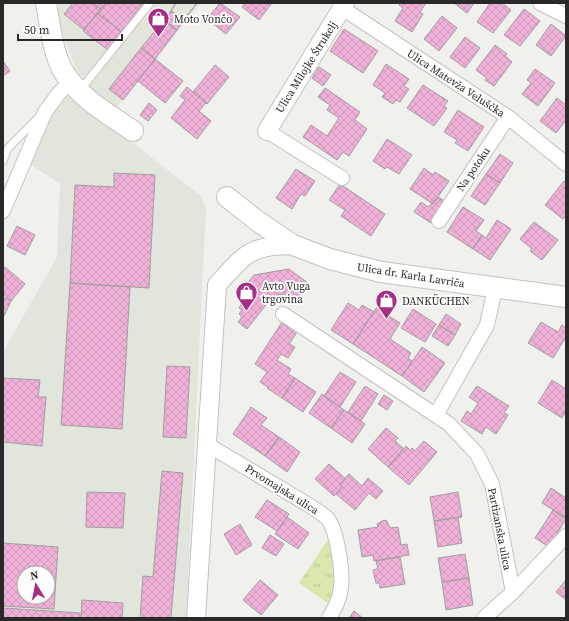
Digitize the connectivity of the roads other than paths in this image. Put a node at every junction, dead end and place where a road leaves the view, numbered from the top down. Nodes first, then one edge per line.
1 (46, 3) edge
2 (150, 3) edge
3 (540, 3) edge
4 (344, 6) edge
5 (566, 16) edge
6 (75, 86) junction
7 (45, 112) junction
8 (508, 117) junction
9 (267, 131) joint
10 (133, 132) dead end
11 (5, 150) edge
12 (3, 161) edge
13 (566, 164) edge
14 (342, 178) dead end
15 (227, 197) dead end
16 (3, 211) edge
17 (439, 221) dead end
18 (293, 245) junction
19 (494, 288) junction
20 (566, 297) edge
21 (283, 314) dead end
22 (436, 415) junction
23 (208, 445) junction
24 (564, 542) edge
25 (513, 592) junction
26 (196, 618) edge
27 (329, 618) edge
28 (484, 618) edge

1 - 6 main road
2 - 6 lane
3 - 5 street
4 - 8 street, Ulica Matevža Veluščka
4 - 9 street, Ulica Milojke Štrukelj
6 - 7 street
6 - 10 main road
7 - 11 lane
7 - 16 street
8 - 13 street, Ulica Matevža Veluščka
8 - 17 street, Na potoku
9 - 14 street
11 - 12 lane
15 - 18 main road, Ulica dr. Karla Lavriča
18 - 19 main road, Ulica dr. Karla Lavriča
18 - 23 street
19 - 20 main road, Ulica dr. Karla Lavriča
19 - 22 street
21 - 22 street, Partizanska ulica
22 - 25 street, Partizanska ulica
23 - 26 street
23 - 27 street, Prvomajska ulica
24 - 25 street, Partizanska ulica
25 - 28 street, Partizanska ulica

